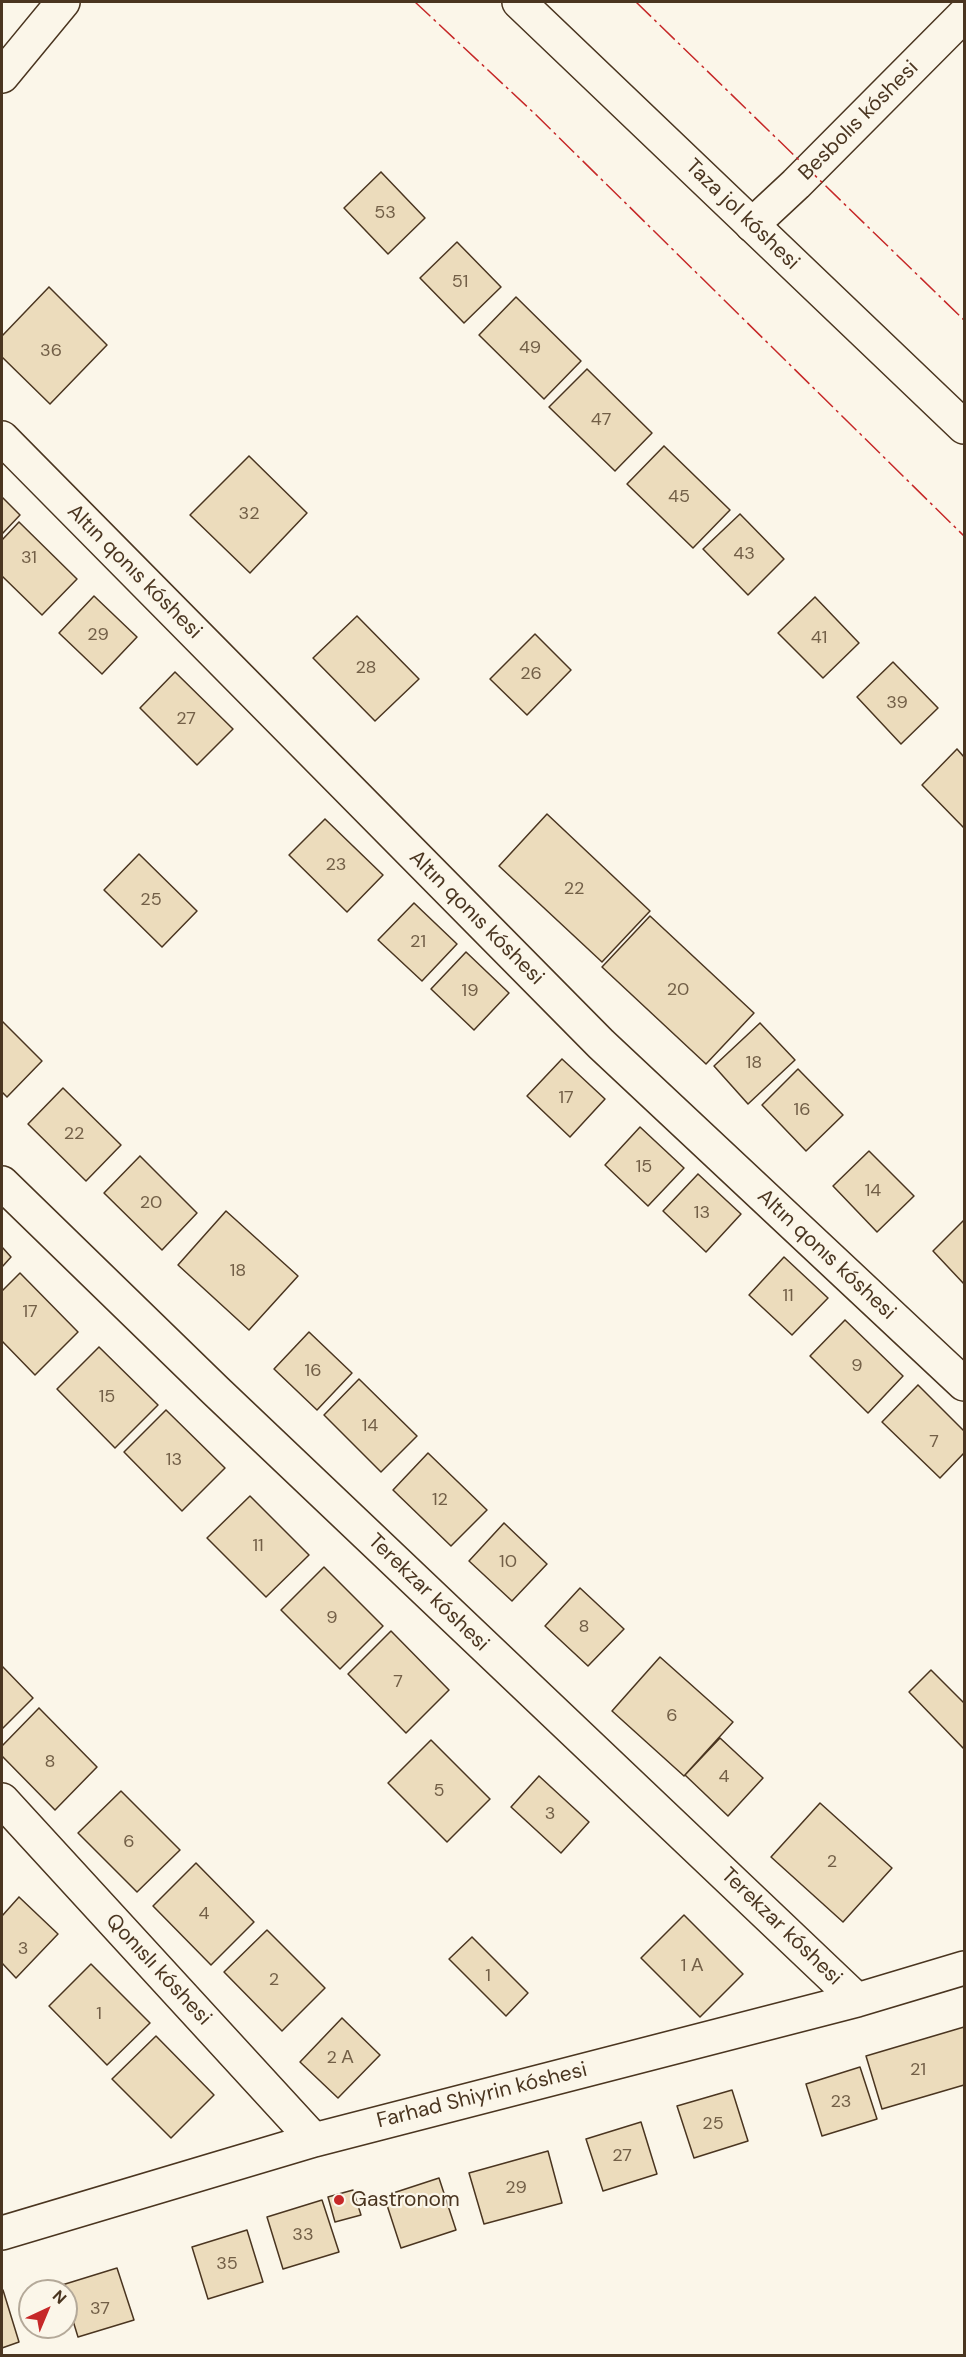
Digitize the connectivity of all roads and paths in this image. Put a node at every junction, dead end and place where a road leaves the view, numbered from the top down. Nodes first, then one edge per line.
1 (63, 2) edge
2 (519, 2) edge
3 (964, 15) edge
4 (2, 76) edge
5 (752, 225) junction
6 (964, 428) edge
7 (2, 438) edge
8 (2, 1183) edge
9 (964, 1384) edge
10 (2, 1800) edge
11 (964, 1968) edge
12 (857, 2000) junction
13 (314, 2140) junction
14 (2, 2233) edge

1 - 4 street
2 - 5 street, Taza jol kóshesi
3 - 5 street, Besbolıs kóshesi
5 - 6 street, Taza jol kóshesi
7 - 9 street, Altın qonıs kóshesi
8 - 12 street, Terekzar kóshesi
10 - 13 street, Qonıslı kóshesi
11 - 12 street, Farhad Shiyrin kóshesi
12 - 13 street, Farhad Shiyrin kóshesi
13 - 14 street, Farhad Shiyrin kóshesi

